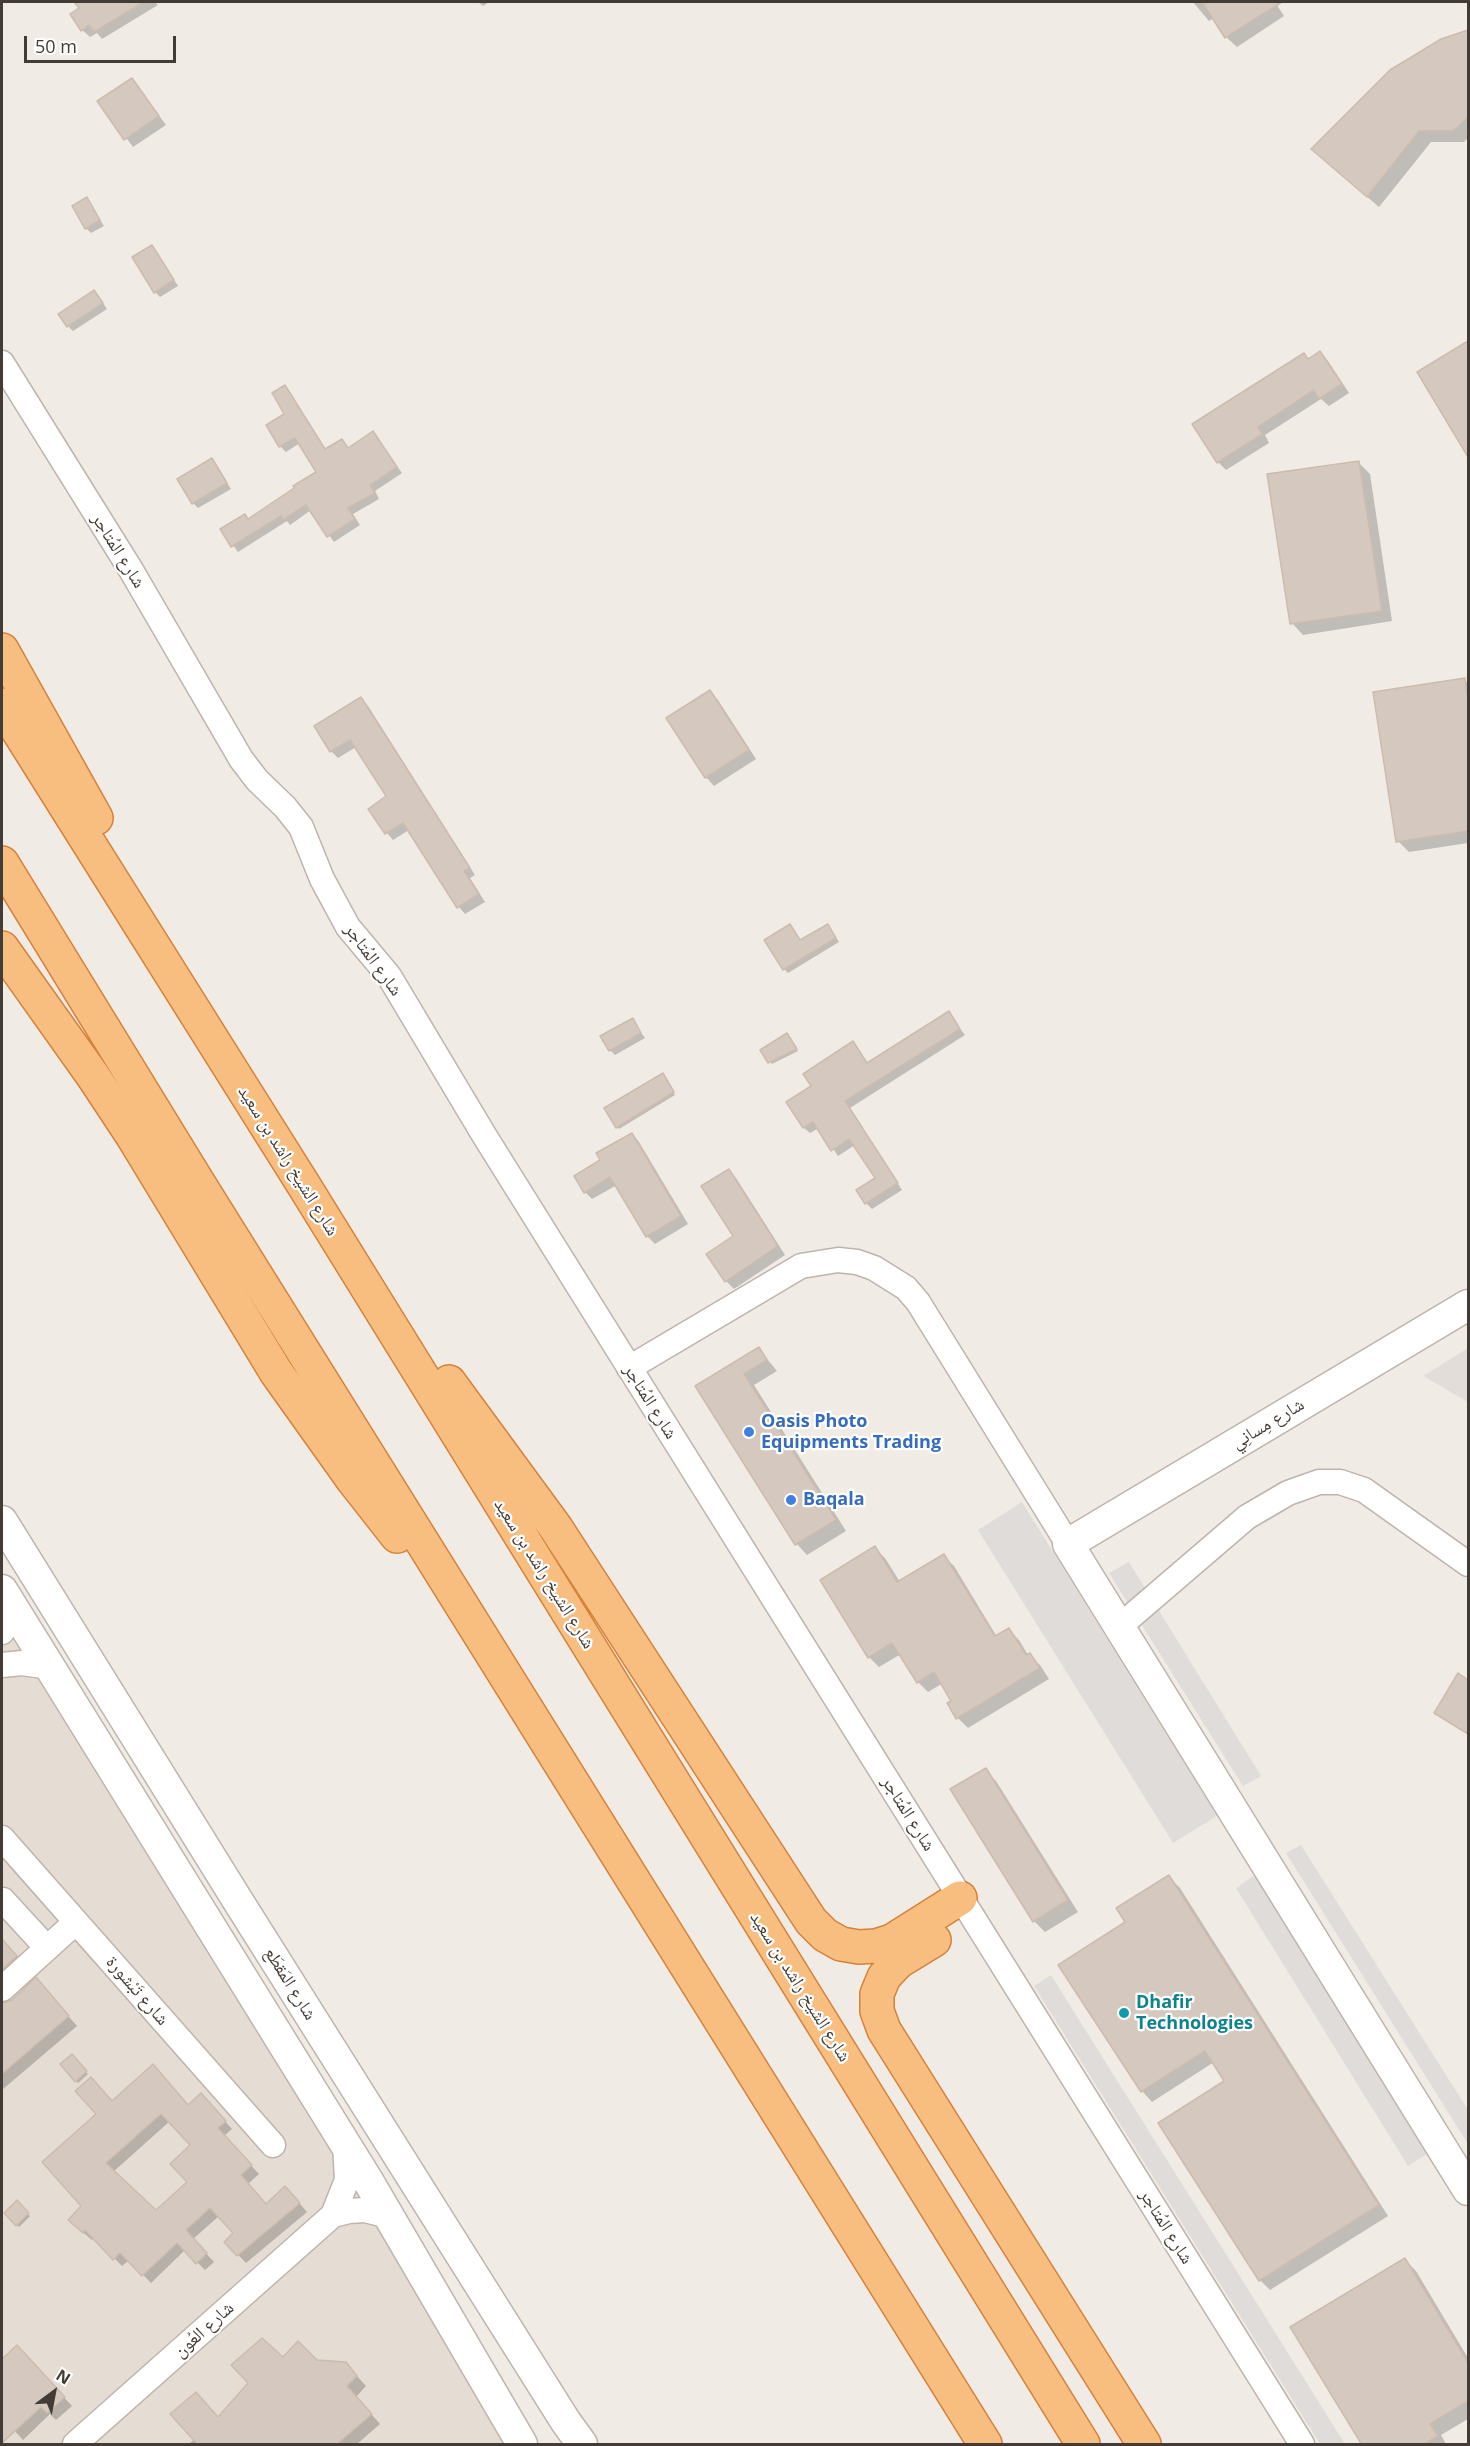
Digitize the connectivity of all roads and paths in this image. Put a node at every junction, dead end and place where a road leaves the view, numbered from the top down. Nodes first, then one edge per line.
1 (2, 363) edge
2 (2, 650) edge
3 (2, 705) edge
4 (2, 862) edge
5 (2, 948) edge
6 (268, 1129) junction
7 (303, 1184) junction
8 (1468, 1305) edge
9 (629, 1368) junction
10 (2, 1521) edge
11 (1068, 1544) junction
12 (1468, 1564) edge
13 (5, 1596) edge
14 (469, 1617) junction
15 (1120, 1626) junction
16 (2, 1632) edge
17 (2, 1665) edge
18 (50, 1667) junction
19 (75, 1710) junction
20 (2, 1838) edge
21 (3, 1900) dead end
22 (238, 1901) junction
23 (966, 1907) junction
24 (76, 1922) junction
25 (47, 1948) junction
26 (2, 1989) edge
27 (345, 2143) junction
28 (273, 2145) dead end
29 (1468, 2190) edge
30 (333, 2216) junction
31 (389, 2216) junction
32 (75, 2445) edge
33 (522, 2445) edge
34 (582, 2445) edge
35 (985, 2445) edge
36 (1083, 2445) edge
37 (1144, 2445) edge
38 (1302, 2445) edge

1 - 9 street, شارع المُتاجر
2 - 6 highway
3 - 6 highway, شارع الشيخ راشد بن سعيد
4 - 14 highway
5 - 14 highway
6 - 7 highway, شارع الشيخ راشد بن سعيد
7 - 23 highway
7 - 36 highway, شارع الشيخ راشد بن سعيد
8 - 11 street, شارع مِسانِي
9 - 11 street
9 - 23 street, شارع المُتاجر
10 - 22 street, شارع المَقطَع
11 - 15 street
12 - 15 street
13 - 16 street
13 - 18 street, شارع المَقطَع
14 - 35 highway
15 - 29 street
17 - 18 street
18 - 19 street, شارع المَقطَع
19 - 22 street
19 - 27 street, شارع المَقطَع
20 - 24 street, شارع تَبْشورة
21 - 25 street
22 - 34 street, شارع المَقطَع
23 - 37 highway
23 - 38 street, شارع المُتاجر
24 - 25 street
24 - 28 street, شارع تَبْشورة
25 - 26 street
27 - 30 street, شارع العُون
27 - 31 street, شارع المَقطَع
30 - 31 street
30 - 32 street, شارع العُون
31 - 33 street, شارع المَقطَع

